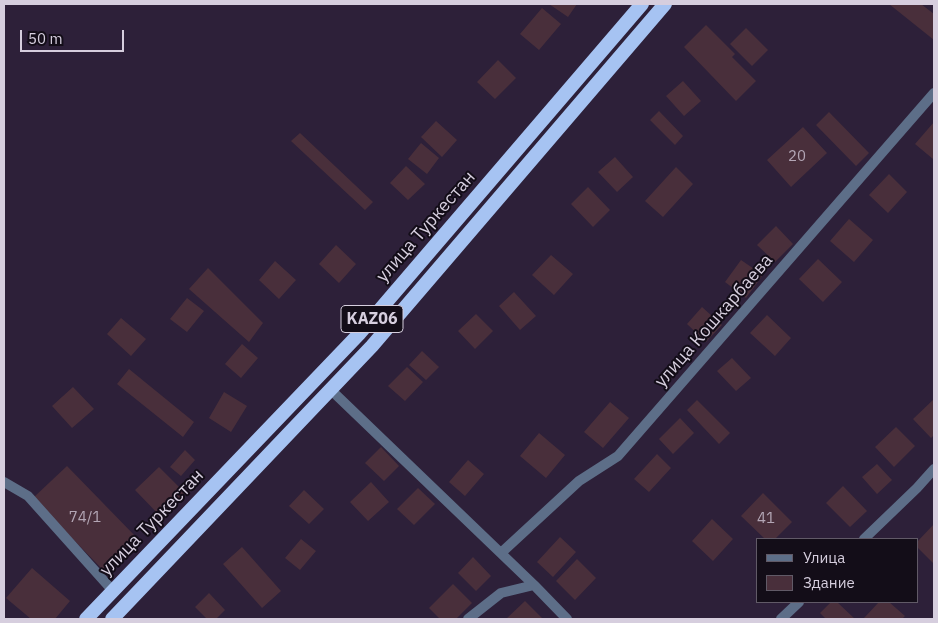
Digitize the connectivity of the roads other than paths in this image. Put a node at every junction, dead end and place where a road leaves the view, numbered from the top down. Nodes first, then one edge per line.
1 (642, 4) edge
2 (665, 4) edge
3 (934, 93) edge
4 (359, 334) junction
5 (372, 346) junction
6 (331, 390) junction
7 (934, 472) edge
8 (4, 482) edge
9 (865, 538) edge
10 (501, 553) junction
11 (534, 585) junction
12 (113, 591) junction
13 (798, 603) edge
14 (86, 619) edge
15 (112, 619) edge
16 (468, 619) edge
17 (567, 619) edge
18 (781, 619) edge

1 - 4 highway, улица Туркестан / KАZ06
2 - 5 highway, улица Туркестан / KАZ06
3 - 10 street, улица Кошкарбаева
4 - 5 highway
4 - 12 highway, улица Туркестан / KАZ06
5 - 6 highway, улица Туркестан / KАZ06
6 - 10 street
6 - 15 highway, улица Туркестан / KАZ06
7 - 9 street
8 - 12 street
10 - 11 street
11 - 16 street
11 - 17 street
12 - 14 highway, улица Туркестан / KАZ06
13 - 18 street

